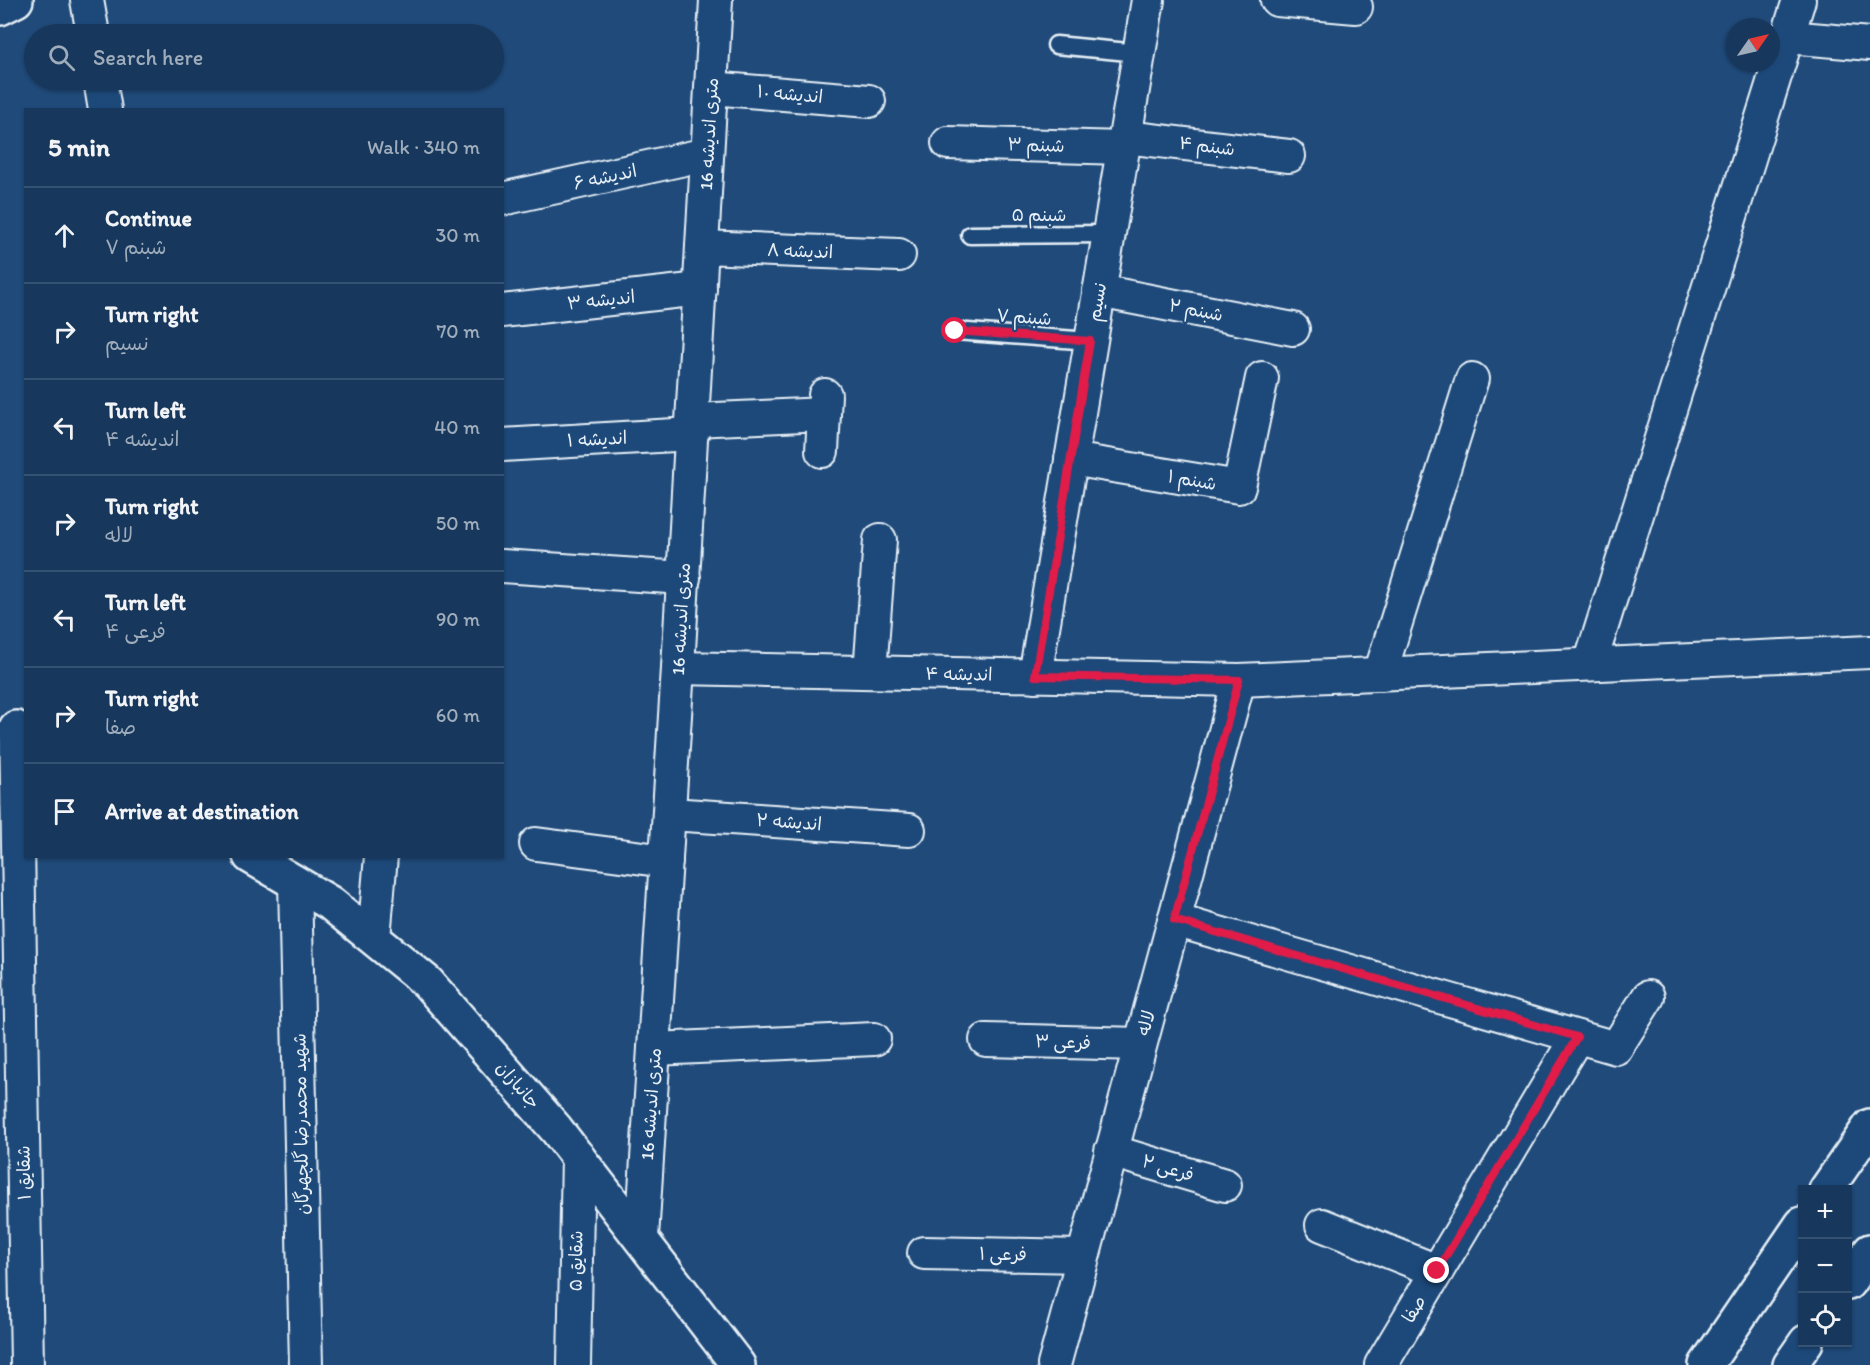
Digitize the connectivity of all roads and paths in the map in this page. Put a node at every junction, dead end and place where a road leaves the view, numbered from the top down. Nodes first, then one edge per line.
1 (16, 0) edge
2 (87, 0) edge
3 (716, 0) edge
4 (1148, 0) edge
5 (1277, 0) edge
6 (1799, 0) edge
7 (1356, 7) dead end
8 (0, 8) edge
9 (91, 24) edge
10 (1788, 37) junction
11 (1870, 44) edge
12 (1056, 45) dead end
13 (1139, 53) junction
14 (711, 88) junction
15 (102, 90) edge
16 (869, 101) dead end
17 (105, 108) edge
18 (1124, 142) junction
19 (948, 143) dead end
20 (708, 154) junction
21 (1289, 156) dead end
22 (504, 199) edge
23 (1108, 234) junction
24 (970, 235) dead end
25 (702, 247) junction
26 (898, 255) dead end
27 (700, 289) junction
28 (1099, 291) junction
29 (504, 311) edge
30 (1293, 329) dead end
31 (955, 331) dead end
32 (1090, 341) junction
33 (1262, 378) dead end
34 (1472, 379) dead end
35 (692, 427) junction
36 (504, 445) edge
37 (822, 451) dead end
38 (1071, 459) junction
39 (880, 540) dead end
40 (504, 566) edge
41 (684, 578) junction
42 (1870, 652) edge
43 (1590, 664) junction
44 (678, 668) junction
45 (870, 672) junction
46 (1380, 674) junction
47 (1035, 676) junction
48 (1239, 680) junction
49 (17, 724) edge
50 (670, 814) junction
51 (909, 830) dead end
52 (536, 844) dead end
53 (253, 858) edge
54 (381, 858) edge
55 (666, 861) junction
56 (296, 883) junction
57 (1174, 920) junction
58 (374, 939) junction
59 (1648, 997) dead end
60 (1577, 1037) junction
61 (874, 1039) dead end
62 (986, 1040) dead end
63 (1140, 1044) junction
64 (654, 1049) junction
65 (1870, 1126) edge
66 (1111, 1150) junction
67 (578, 1156) junction
68 (1225, 1185) dead end
69 (1829, 1185) edge
70 (1322, 1225) dead end
71 (1798, 1231) edge
72 (642, 1238) junction
73 (1870, 1251) edge
74 (924, 1252) dead end
75 (1082, 1256) junction
76 (1437, 1271) junction
77 (1852, 1277) edge
78 (1803, 1347) edge
79 (27, 1365) edge
80 (306, 1365) edge
81 (574, 1365) edge
82 (738, 1365) edge
83 (1054, 1365) edge
84 (1381, 1365) edge
85 (1706, 1365) edge
86 (1790, 1365) edge

1 - 8 street
2 - 9 street
3 - 14 street, 16 متری اندیشه
4 - 13 street, نسیم
5 - 7 street
6 - 10 street
10 - 11 street
10 - 43 street
12 - 13 lane
13 - 18 street, نسیم
14 - 16 street, اندیشه ۱۰
14 - 20 street, 16 متری اندیشه
15 - 17 street
18 - 19 street, شبنم ۳
18 - 21 street, شبنم ۴
18 - 23 street, نسیم
20 - 22 street, اندیشه ۶
20 - 25 street, 16 متری اندیشه
23 - 24 lane, شبنم ۵
23 - 28 street, نسیم
25 - 26 street, اندیشه ۸
25 - 27 street, 16 متری اندیشه
27 - 29 street, اندیشه ۳
27 - 35 street, 16 متری اندیشه
28 - 30 street, شبنم ۲
28 - 32 street, نسیم
31 - 32 lane, شبنم ۷
32 - 38 street, نسیم
33 - 38 street, شبنم ۱
34 - 46 street
35 - 36 street, اندیشه ۱
35 - 37 street
35 - 41 street, 16 متری اندیشه
38 - 47 street, نسیم
39 - 45 street
40 - 41 street
41 - 44 street, 16 متری اندیشه
42 - 43 street, اندیشه ۴
43 - 46 street, اندیشه ۴
44 - 45 street, اندیشه ۴
44 - 50 street, 16 متری اندیشه
45 - 47 street, اندیشه ۴
46 - 48 street, اندیشه ۴
47 - 48 street, اندیشه ۴
48 - 57 street, لاله
49 - 79 street, شقایق ۱
50 - 51 street, اندیشه ۲
50 - 55 street, 16 متری اندیشه
52 - 55 street
53 - 56 street, جانبازان
54 - 58 street
55 - 64 street, 16 متری اندیشه
56 - 58 street, جانبازان
56 - 80 street, شهید محمدرضا گلچهرگان
57 - 60 street
57 - 63 street, لاله
58 - 67 street, جانبازان
59 - 60 street
60 - 76 street, صفا
61 - 64 street
62 - 63 street, فرعی ۳
63 - 66 street, لاله
64 - 72 street, 16 متری اندیشه
65 - 69 street
66 - 68 street, فرعی ۲
66 - 75 street, لاله
67 - 72 street, جانبازان
67 - 81 street, شقایق ۵
70 - 76 street
71 - 85 street
72 - 82 street, جانبازان
73 - 77 street
74 - 75 street, فرعی ۱
75 - 83 street, لاله
76 - 84 street, صفا
78 - 86 street

